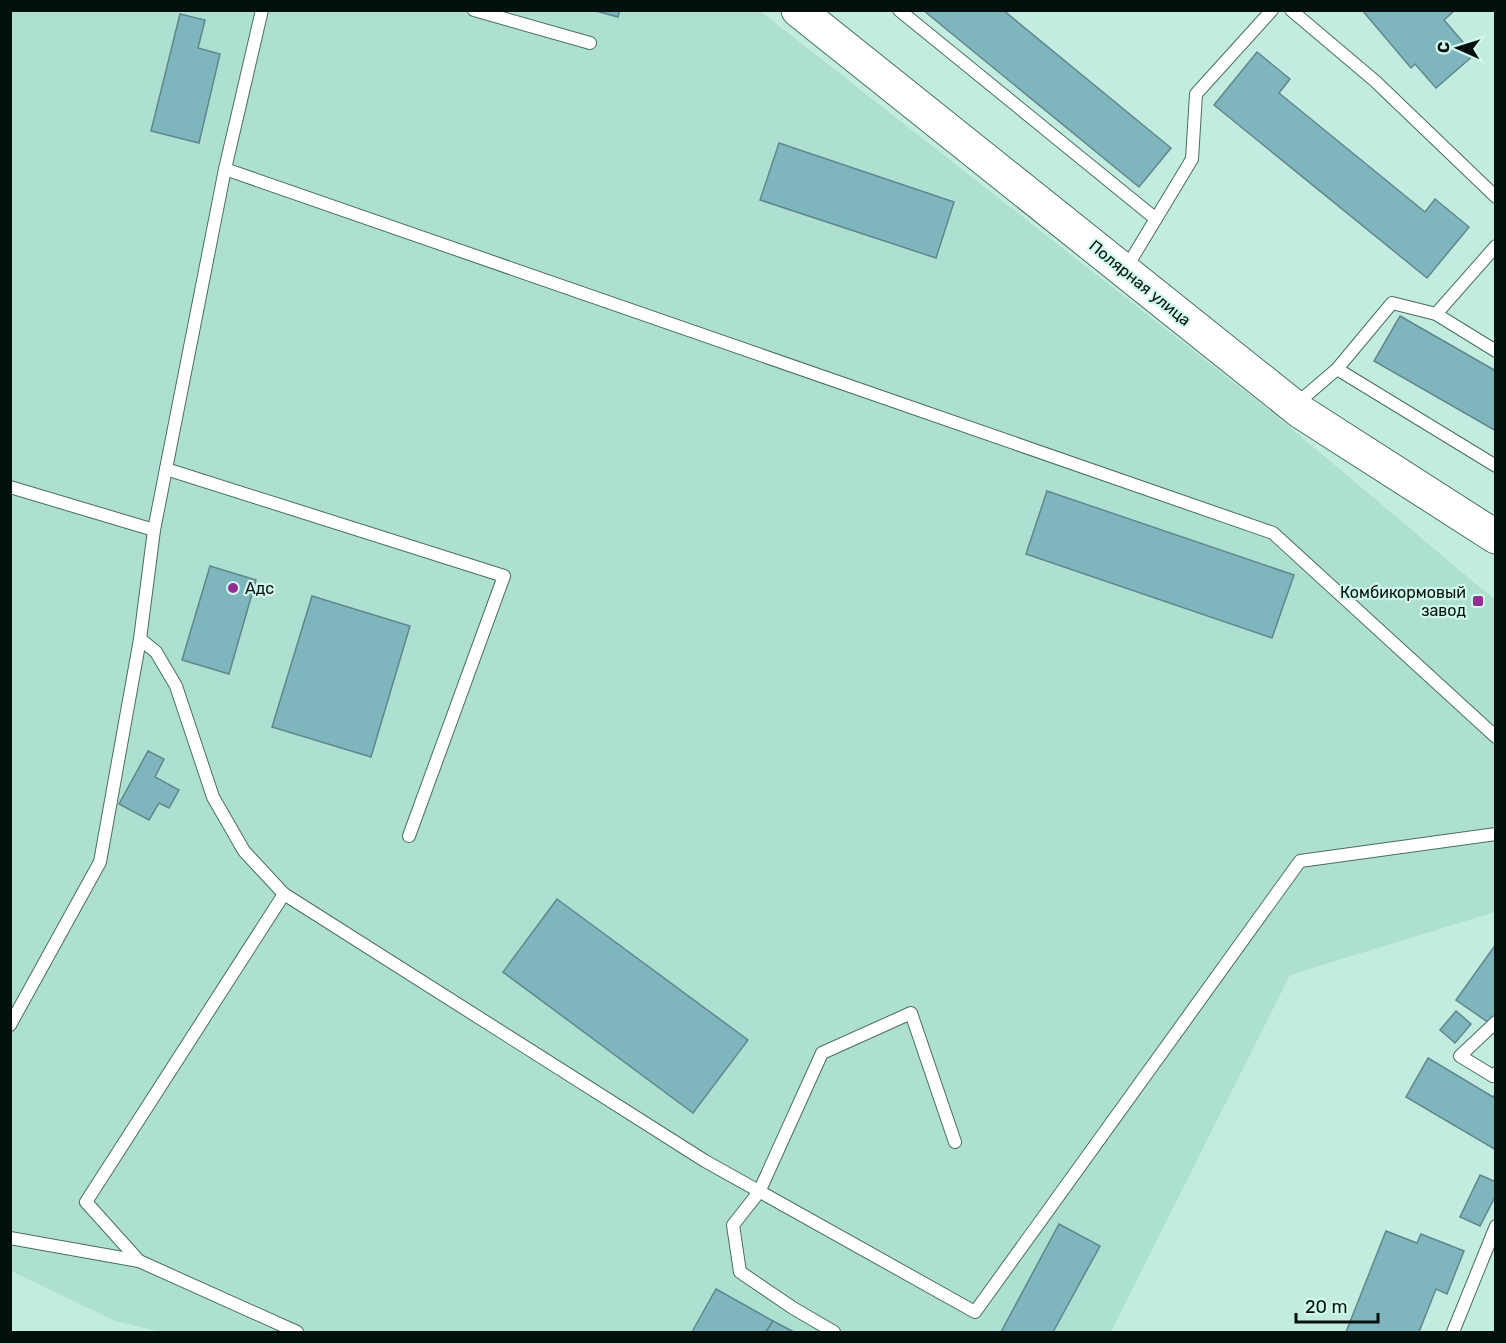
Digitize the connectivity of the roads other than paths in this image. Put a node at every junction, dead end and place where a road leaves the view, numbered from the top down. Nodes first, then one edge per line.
1 (250, 10) edge
2 (474, 10) edge
3 (798, 10) edge
4 (900, 10) edge
5 (1291, 10) edge
6 (1266, 12) edge
7 (261, 15) edge
8 (590, 43) dead end
9 (225, 169) junction
10 (1496, 197) edge
11 (1156, 219) junction
12 (1496, 246) edge
13 (1125, 271) junction
14 (1436, 314) junction
15 (1496, 351) edge
16 (1337, 369) junction
17 (1294, 406) junction
18 (1496, 466) edge
19 (166, 469) junction
20 (10, 487) edge
21 (154, 530) junction
22 (1496, 537) edge
23 (140, 639) junction
24 (1496, 737) edge
25 (1496, 834) edge
26 (409, 836) dead end
27 (284, 894) junction
28 (1496, 1022) edge
29 (10, 1025) edge
30 (1496, 1073) edge
31 (955, 1142) dead end
32 (759, 1192) junction
33 (1496, 1226) edge
34 (10, 1238) edge
35 (139, 1261) junction
36 (297, 1332) edge
37 (834, 1332) edge
38 (1454, 1332) edge

1 - 7 lane
2 - 8 lane
3 - 13 main road, Полярная улица
4 - 11 lane
5 - 10 lane
6 - 11 lane
7 - 9 lane
9 - 19 lane
9 - 24 lane
11 - 13 lane
12 - 14 lane
13 - 17 main road, Полярная улица
14 - 15 lane
14 - 16 lane
16 - 17 lane
16 - 18 lane
17 - 22 main road, Полярная улица
19 - 21 lane
19 - 26 lane
20 - 21 lane
21 - 23 lane
23 - 27 lane
23 - 29 lane
25 - 32 lane
27 - 32 lane
27 - 35 lane
28 - 30 lane
31 - 32 lane
32 - 37 lane
33 - 38 lane
34 - 35 lane
35 - 36 lane

